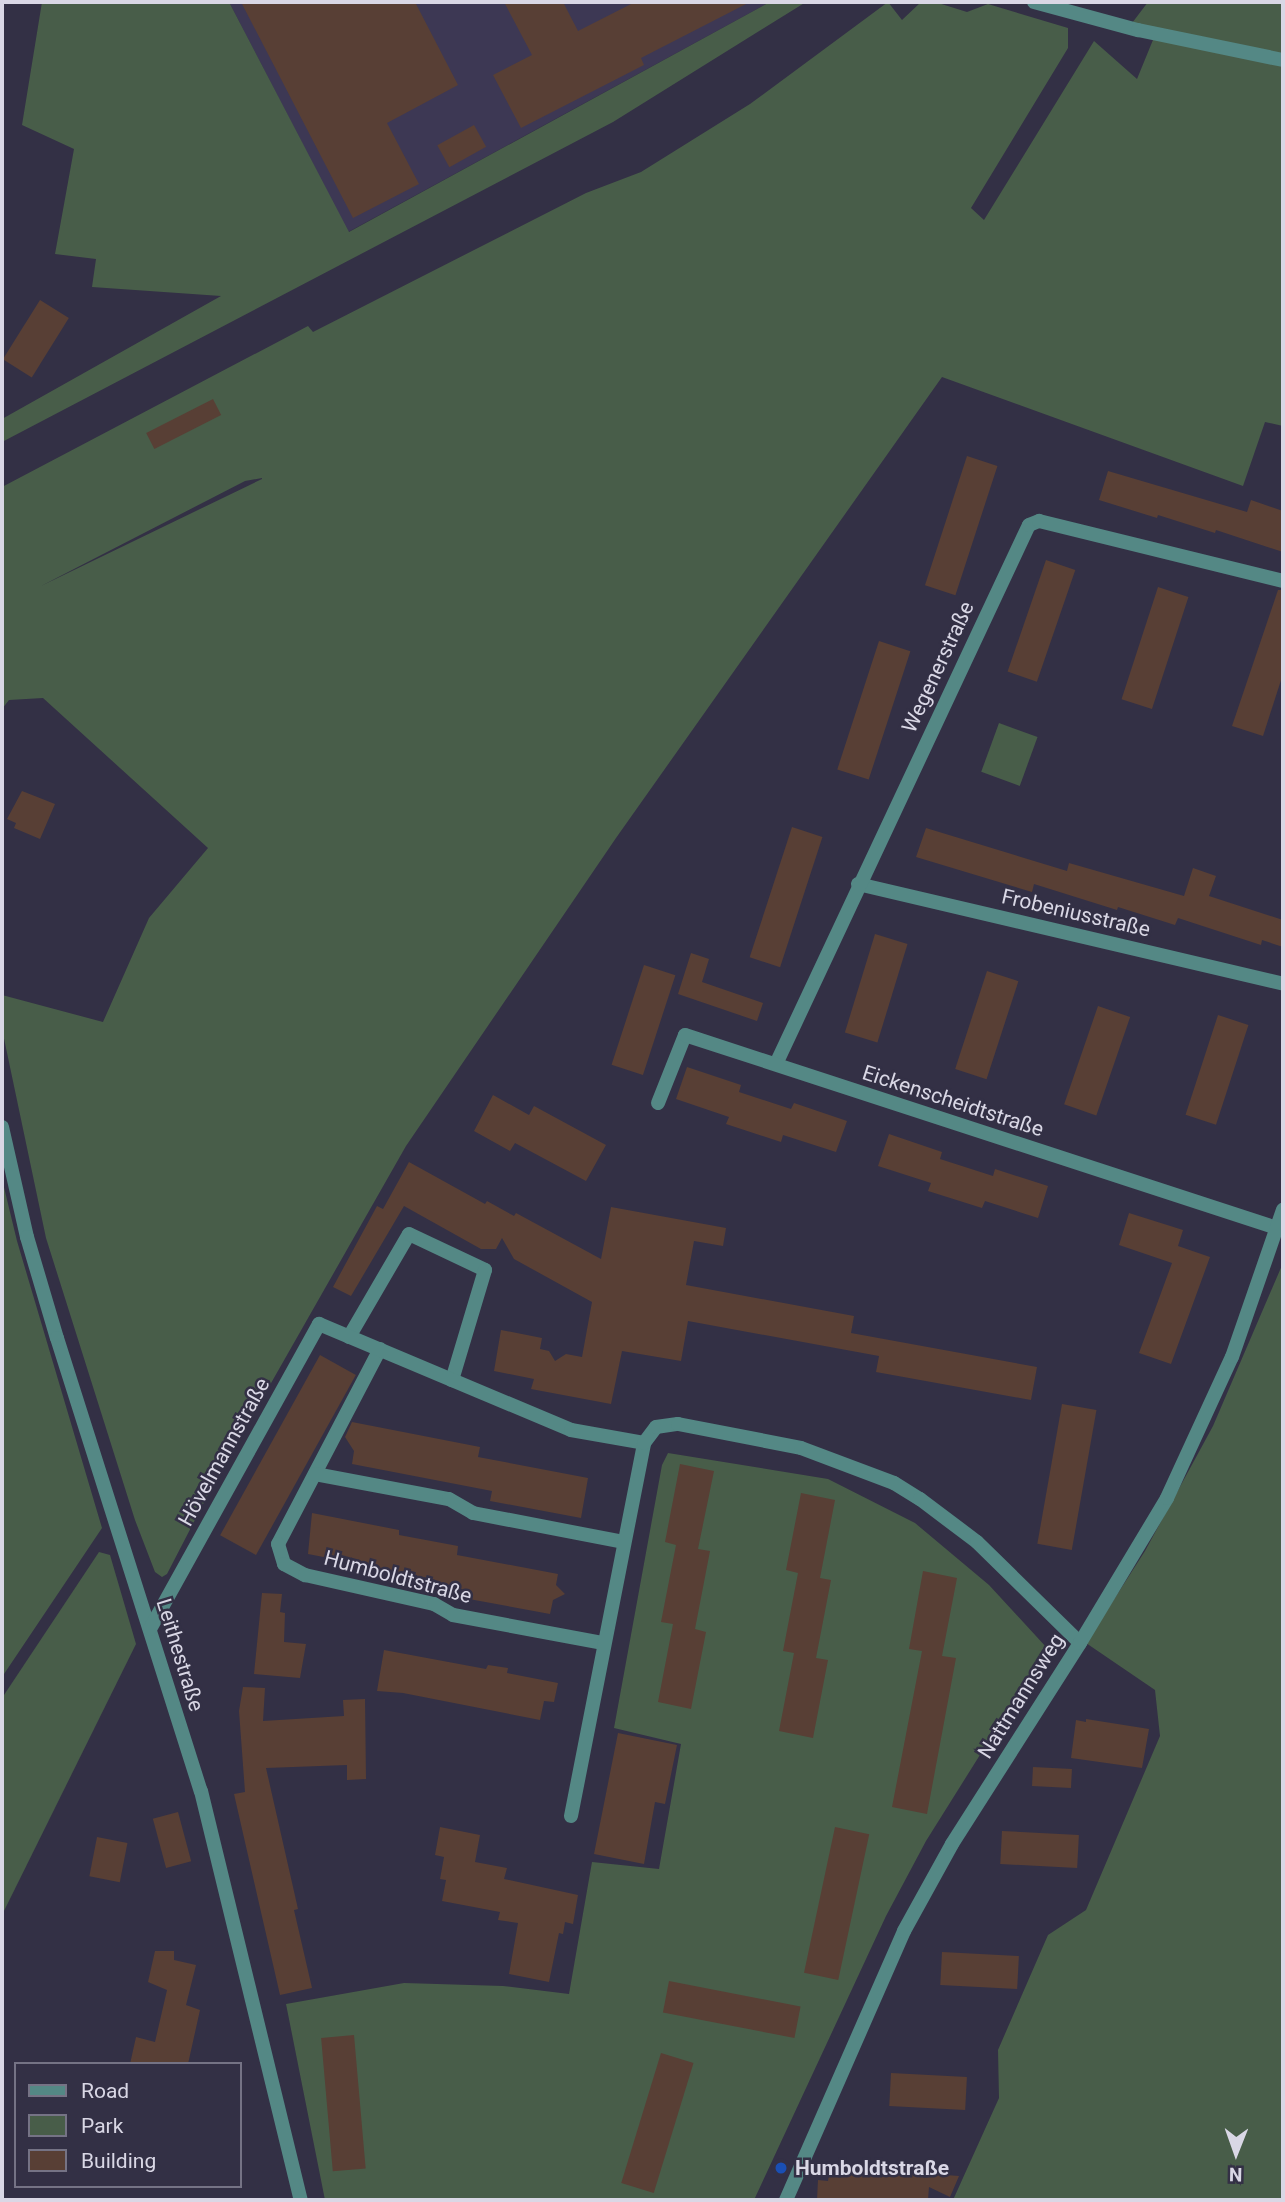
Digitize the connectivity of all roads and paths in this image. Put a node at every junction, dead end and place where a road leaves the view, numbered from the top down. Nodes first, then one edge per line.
1 (1034, 2) edge
2 (1283, 60) edge
3 (1283, 581) edge
4 (858, 884) junction
5 (1283, 984) edge
6 (776, 1065) junction
7 (658, 1103) dead end
8 (2, 1127) edge
9 (1283, 1210) edge
10 (1277, 1228) junction
11 (349, 1337) junction
12 (380, 1349) junction
13 (452, 1380) junction
14 (644, 1443) junction
15 (316, 1474) junction
16 (623, 1542) junction
17 (150, 1629) junction
18 (603, 1643) junction
19 (1080, 1643) junction
20 (571, 1816) dead end
21 (301, 2200) edge
22 (786, 2200) edge

1 - 2 street
3 - 4 street, Wegenerstraße
4 - 5 street, Frobeniusstraße
4 - 6 street, Wegenerstraße
6 - 7 street, Eickenscheidtstraße
6 - 10 street, Eickenscheidtstraße
8 - 17 street, Leithestraße
9 - 10 street, Nattmannsweg
10 - 19 street, Nattmannsweg
11 - 12 street, Hövelmannstraße
11 - 13 street
11 - 17 street, Hövelmannstraße
12 - 13 street, Hövelmannstraße
12 - 15 street, Humboldtstraße
13 - 14 street, Hövelmannstraße
14 - 16 street
14 - 19 street
15 - 16 street
15 - 18 street, Humboldtstraße
16 - 18 street
17 - 21 street, Leithestraße
18 - 20 street
19 - 22 street, Nattmannsweg

